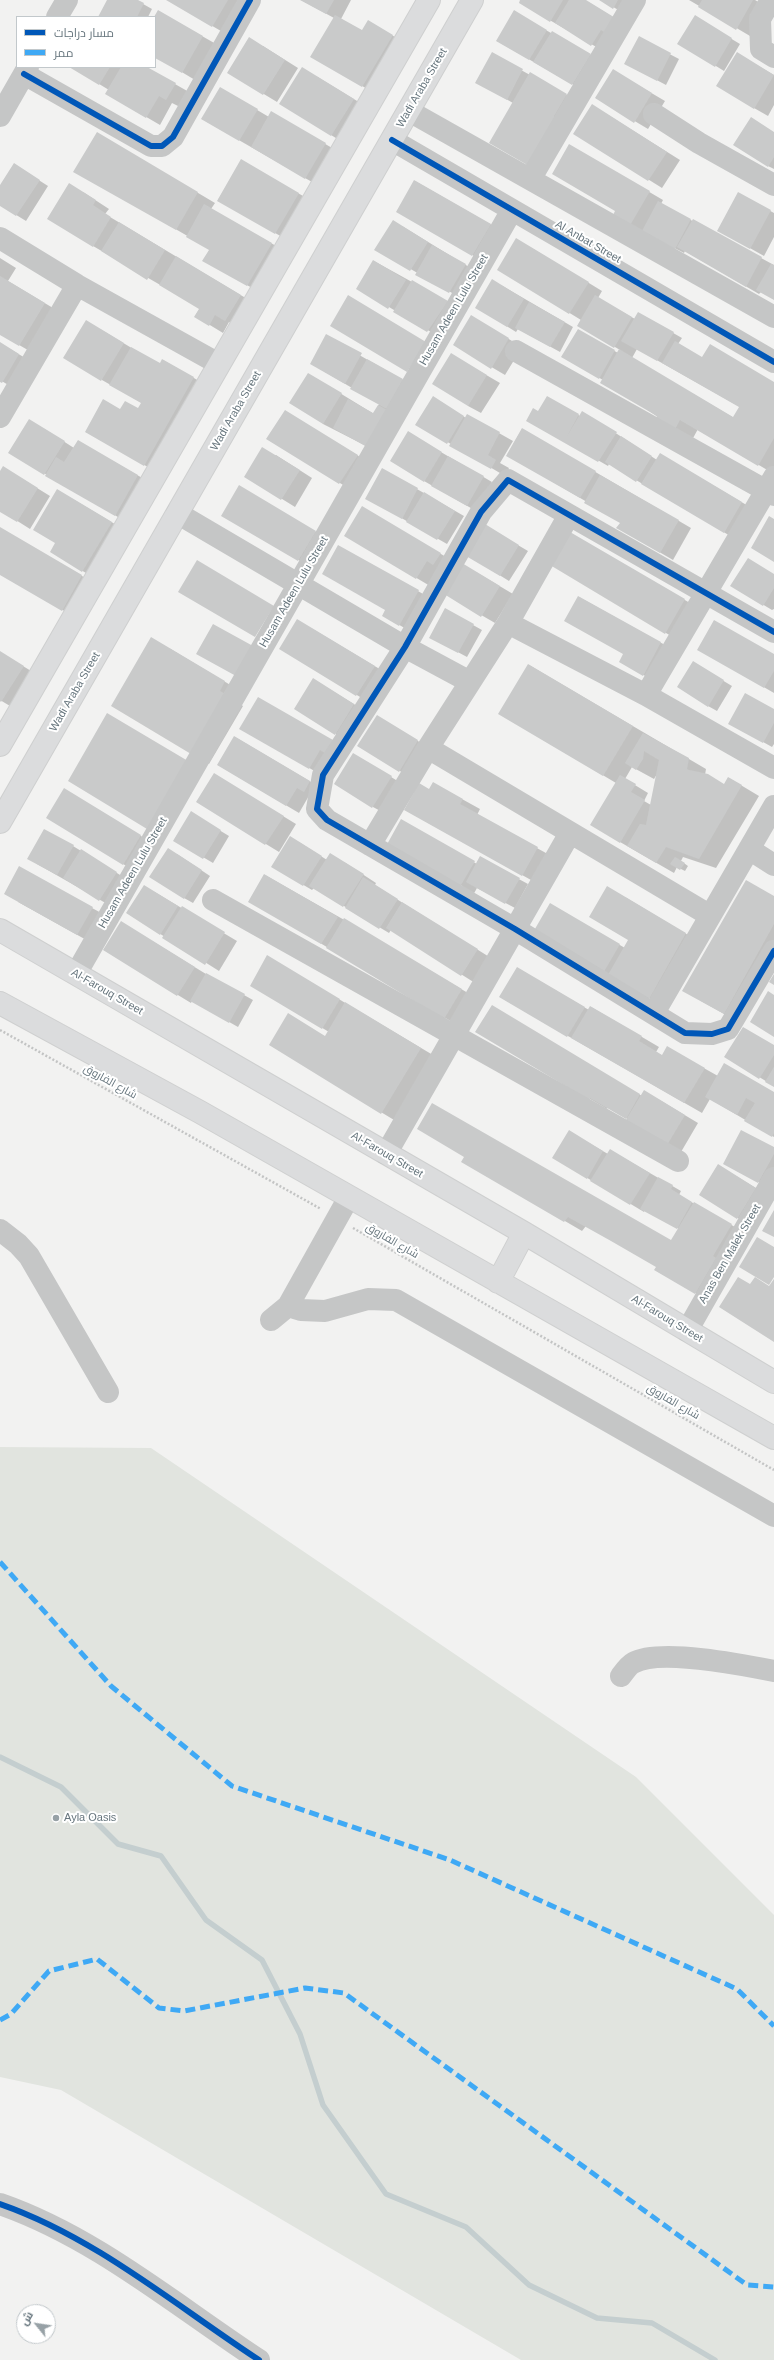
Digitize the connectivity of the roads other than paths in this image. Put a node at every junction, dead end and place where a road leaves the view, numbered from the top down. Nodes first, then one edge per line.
1 (67, 0) edge
2 (250, 0) edge
3 (429, 0) edge
4 (472, 0) edge
5 (635, 0) edge
6 (771, 0) edge
7 (58, 16) edge
8 (774, 57) edge
9 (26, 71) edge
10 (409, 111) junction
11 (654, 114) dead end
12 (0, 116) edge
13 (392, 140) junction
14 (531, 178) junction
15 (774, 185) edge
16 (512, 210) junction
17 (0, 238) edge
18 (77, 285) junction
19 (774, 317) edge
20 (516, 351) dead end
21 (774, 362) edge
22 (219, 364) junction
23 (1, 413) edge
24 (771, 487) edge
25 (177, 513) junction
26 (569, 515) junction
27 (299, 584) junction
28 (706, 592) junction
29 (508, 623) junction
30 (774, 632) edge
31 (405, 647) junction
32 (470, 682) junction
33 (646, 695) junction
34 (0, 745) edge
35 (428, 748) junction
36 (774, 768) edge
37 (774, 806) edge
38 (0, 822) edge
39 (570, 833) junction
40 (370, 845) junction
41 (749, 849) junction
42 (774, 865) edge
43 (213, 900) dead end
44 (709, 915) junction
45 (515, 929) junction
46 (0, 930) edge
47 (774, 951) edge
48 (76, 974) junction
49 (0, 1003) edge
50 (654, 1013) junction
51 (454, 1035) junction
52 (386, 1154) junction
53 (678, 1160) dead end
54 (774, 1178) edge
55 (349, 1197) junction
56 (0, 1230) edge
57 (524, 1233) junction
58 (498, 1282) junction
59 (288, 1306) junction
60 (271, 1320) dead end
61 (687, 1331) junction
62 (774, 1382) edge
63 (108, 1392) dead end
64 (774, 1438) edge
65 (774, 1516) edge
66 (774, 1671) edge
67 (621, 1676) dead end
68 (0, 2204) edge
69 (259, 2360) edge

1 - 7 street
2 - 9 street
3 - 22 main road
4 - 10 main road, Wadi Araba Street
5 - 14 street
6 - 8 street
9 - 12 street
10 - 13 main road, Wadi Araba Street
10 - 14 street
11 - 15 street
13 - 16 street, Al Anbat Street
13 - 25 main road, Wadi Araba Street
14 - 19 street
16 - 21 street, Al Anbat Street
16 - 27 street, Husam Adeen Lulu Street
17 - 18 street
18 - 22 street
18 - 23 street
20 - 24 street
22 - 34 main road
24 - 28 street
25 - 27 street
25 - 38 main road, Wadi Araba Street
26 - 28 street
26 - 29 street
26 - 31 street
27 - 31 street
27 - 48 street, Husam Adeen Lulu Street
28 - 30 street
28 - 33 street
29 - 32 street
29 - 33 street
31 - 32 street
31 - 40 street
32 - 35 street
33 - 36 street
35 - 39 street
35 - 40 street
37 - 41 street
39 - 44 street
39 - 45 street
40 - 45 street
41 - 42 street
41 - 44 street
43 - 51 street
44 - 50 street
45 - 50 street
45 - 51 street
46 - 48 main road, Al-Farouq Street
47 - 50 street
48 - 52 main road, Al-Farouq Street
49 - 55 main road
51 - 52 street
51 - 53 street
52 - 57 main road, Al-Farouq Street
54 - 61 street, Anas Ben Malek Street
55 - 58 main road
55 - 59 street
56 - 63 street
57 - 58 main road
57 - 61 main road, Al-Farouq Street
58 - 64 main road
59 - 60 street
59 - 65 street
61 - 62 main road, Al-Farouq Street
66 - 67 street
68 - 69 street

